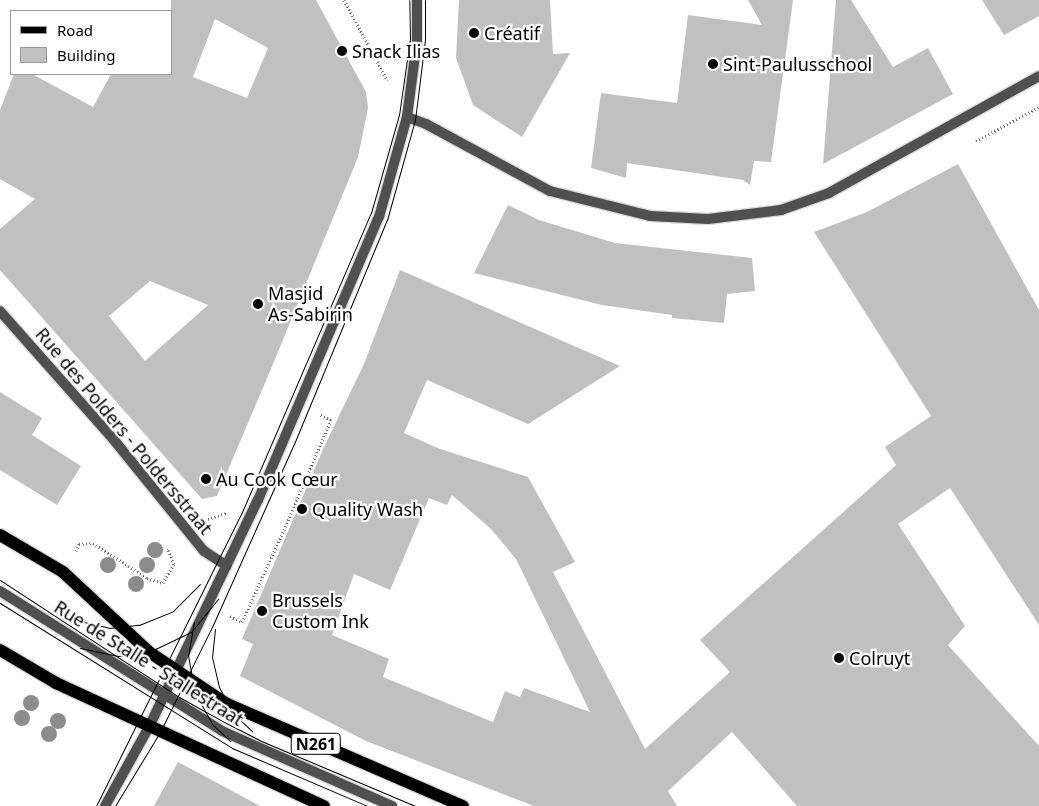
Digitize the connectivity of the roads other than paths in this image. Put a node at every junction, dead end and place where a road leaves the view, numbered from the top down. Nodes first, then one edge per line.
1 (417, 0) edge
2 (1039, 76) edge
3 (407, 118) junction
4 (0, 311) edge
5 (0, 535) edge
6 (227, 566) junction
7 (0, 591) edge
8 (0, 650) edge
9 (175, 671) junction
10 (163, 696) junction
11 (148, 727) junction
12 (105, 806) edge
13 (324, 806) edge
14 (392, 806) edge
15 (463, 806) edge

1 - 3 street
2 - 3 street
3 - 6 street
4 - 6 street, Rue des Polders - Poldersstraat
5 - 9 main road, Rue de Stalle - Stallestraat / N261
6 - 9 street
7 - 10 street, Rue de Stalle - Stallestraat
8 - 11 main road
9 - 10 street
9 - 15 main road, Rue de Stalle - Stallestraat / N261
10 - 11 street
10 - 14 street, Rue de Stalle - Stallestraat
11 - 12 street
11 - 13 main road

